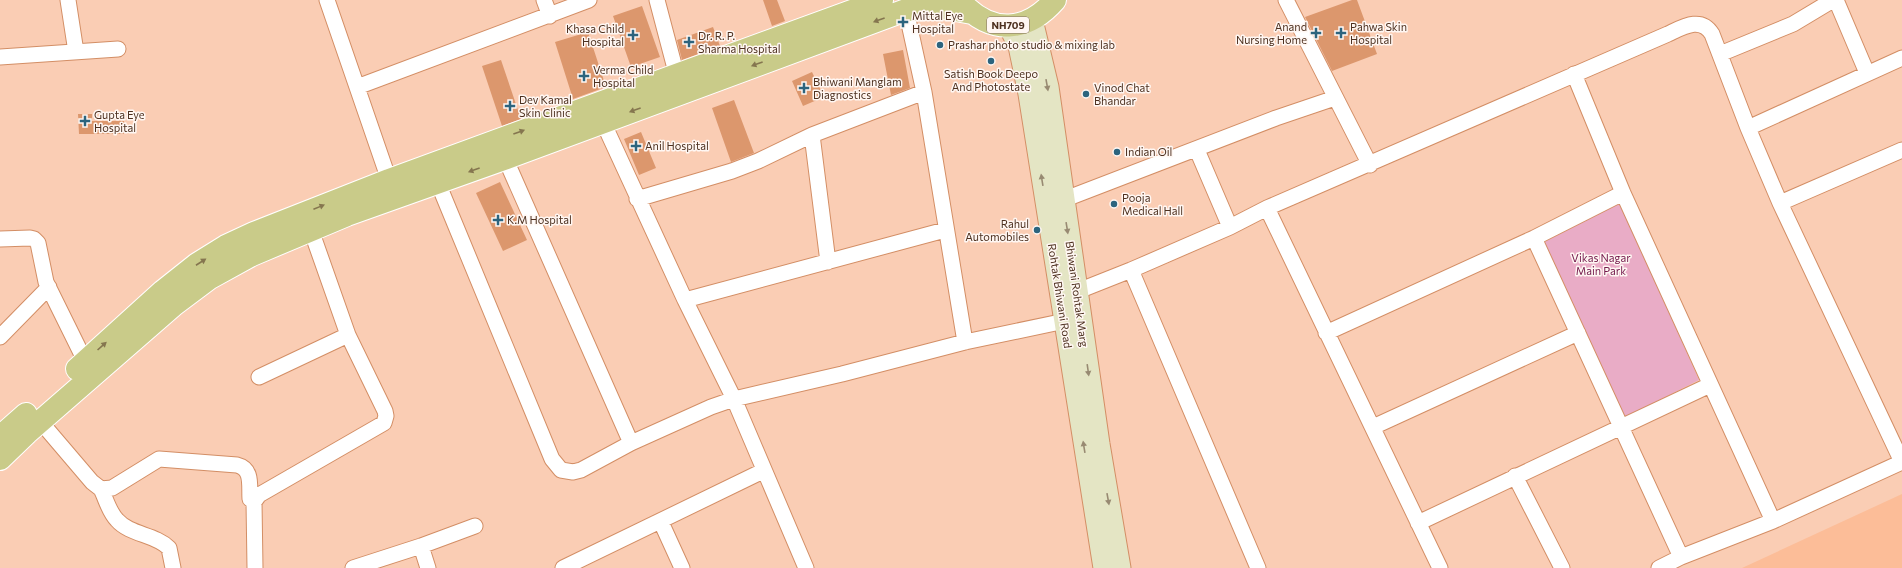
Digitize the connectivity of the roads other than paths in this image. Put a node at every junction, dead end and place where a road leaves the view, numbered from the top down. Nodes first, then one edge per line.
1 (68, 0) edge
2 (327, 0) edge
3 (544, 0) edge
4 (589, 0) edge
5 (657, 0) edge
6 (882, 0) edge
7 (1055, 0) edge
8 (1286, 0) edge
9 (1832, 0) edge
10 (1836, 0) edge
11 (966, 7) edge
12 (906, 10) junction
13 (550, 16) junction
14 (1032, 20) junction
15 (1009, 26) junction
16 (118, 49) dead end
17 (76, 52) junction
18 (1720, 54) junction
19 (0, 57) edge
20 (1902, 58) edge
21 (1867, 73) junction
22 (1574, 74) junction
23 (677, 76) junction
24 (357, 87) junction
25 (924, 92) junction
26 (1335, 98) junction
27 (602, 122) junction
28 (1748, 128) junction
29 (812, 135) junction
30 (501, 149) junction
31 (1197, 150) junction
32 (1902, 150) edge
33 (1370, 165) junction
34 (389, 180) junction
35 (438, 183) junction
36 (1623, 193) junction
37 (637, 199) junction
38 (1054, 203) junction
39 (1780, 203) junction
40 (1267, 208) junction
41 (1230, 227) junction
42 (311, 230) junction
43 (945, 230) junction
44 (1534, 238) junction
45 (0, 240) edge
46 (828, 262) junction
47 (1131, 270) junction
48 (48, 287) junction
49 (1069, 294) junction
50 (684, 300) junction
51 (1065, 321) junction
52 (1326, 333) junction
53 (1578, 333) junction
54 (348, 335) junction
55 (0, 337) edge
56 (964, 342) junction
57 (85, 361) junction
58 (259, 376) dead end
59 (1710, 386) junction
60 (734, 399) junction
61 (40, 420) junction
62 (1373, 427) junction
63 (1621, 427) junction
64 (0, 437) edge
65 (631, 443) junction
66 (0, 459) edge
67 (1902, 462) edge
68 (763, 471) junction
69 (1515, 476) junction
70 (101, 489) junction
71 (254, 502) junction
72 (1773, 521) junction
73 (661, 522) junction
74 (1418, 523) junction
75 (475, 526) dead end
76 (421, 546) junction
77 (1681, 557) junction
78 (173, 568) edge
79 (255, 568) edge
80 (353, 568) edge
81 (428, 568) edge
82 (564, 568) edge
83 (682, 568) edge
84 (806, 568) edge
85 (1104, 568) edge
86 (1120, 568) edge
87 (1258, 568) edge
88 (1440, 568) edge
89 (1562, 568) edge
90 (1659, 568) edge

1 - 17 street
2 - 24 street
3 - 13 street
4 - 13 street
5 - 23 street
6 - 23 main road
7 - 14 main road, NH709
8 - 26 street
9 - 18 street
10 - 21 street
11 - 12 main road
11 - 15 main road, NH709
12 - 25 street
12 -> 27 main road
13 - 24 street
14 - 15 main road, NH709
14 -> 38 main road, Bhiwani Rohtak Marg
38 -> 15 main road
16 - 17 street
17 - 19 street
18 - 22 street
18 - 28 street
20 - 21 street
21 - 28 street
22 - 33 street
22 - 36 street
30 -> 23 main road
24 - 34 street
25 - 29 street
25 - 43 street
26 - 31 street
26 - 33 street
27 - 30 main road
27 - 37 street
28 - 39 street
29 - 37 street
29 - 46 street
30 - 34 main road
30 -> 35 main road
30 - 65 street
31 - 38 street
31 - 41 street
32 - 39 street
33 - 40 street
57 -> 34 main road
35 - 42 main road
35 - 65 street
36 - 44 street
36 - 59 street
37 - 50 street
38 - 49 main road, Bhiwani Rohtak Marg
39 - 67 street
40 - 41 street
40 - 52 street
41 - 47 street
42 - 54 street
42 - 61 main road
43 - 46 street
43 - 56 street
44 - 52 street
44 - 53 street
45 - 48 street
46 - 50 street
47 - 49 street
47 - 87 street
48 - 55 street
48 - 57 street
49 - 51 main road, Rohtak Bhiwani Road
49 -> 86 main road, Bhiwani Rohtak Marg
50 - 60 street
51 - 56 street
85 -> 51 main road, Rohtak Bhiwani Road
52 - 62 street
53 - 62 street
53 - 63 street
54 - 58 street
54 - 71 street
56 - 60 street
57 - 64 main road
59 - 63 street
59 - 72 street
60 - 65 street
60 - 68 street
61 - 66 main road
61 - 70 street
62 - 74 street
63 - 69 street
63 - 77 street
67 - 72 street
68 - 73 street
68 - 84 street
69 - 74 street
69 - 89 street
70 - 71 street
70 - 78 street
71 - 79 street
72 - 77 street
73 - 82 street
73 - 83 street
74 - 88 street
75 - 76 street
76 - 80 street
76 - 81 street
77 - 90 street

